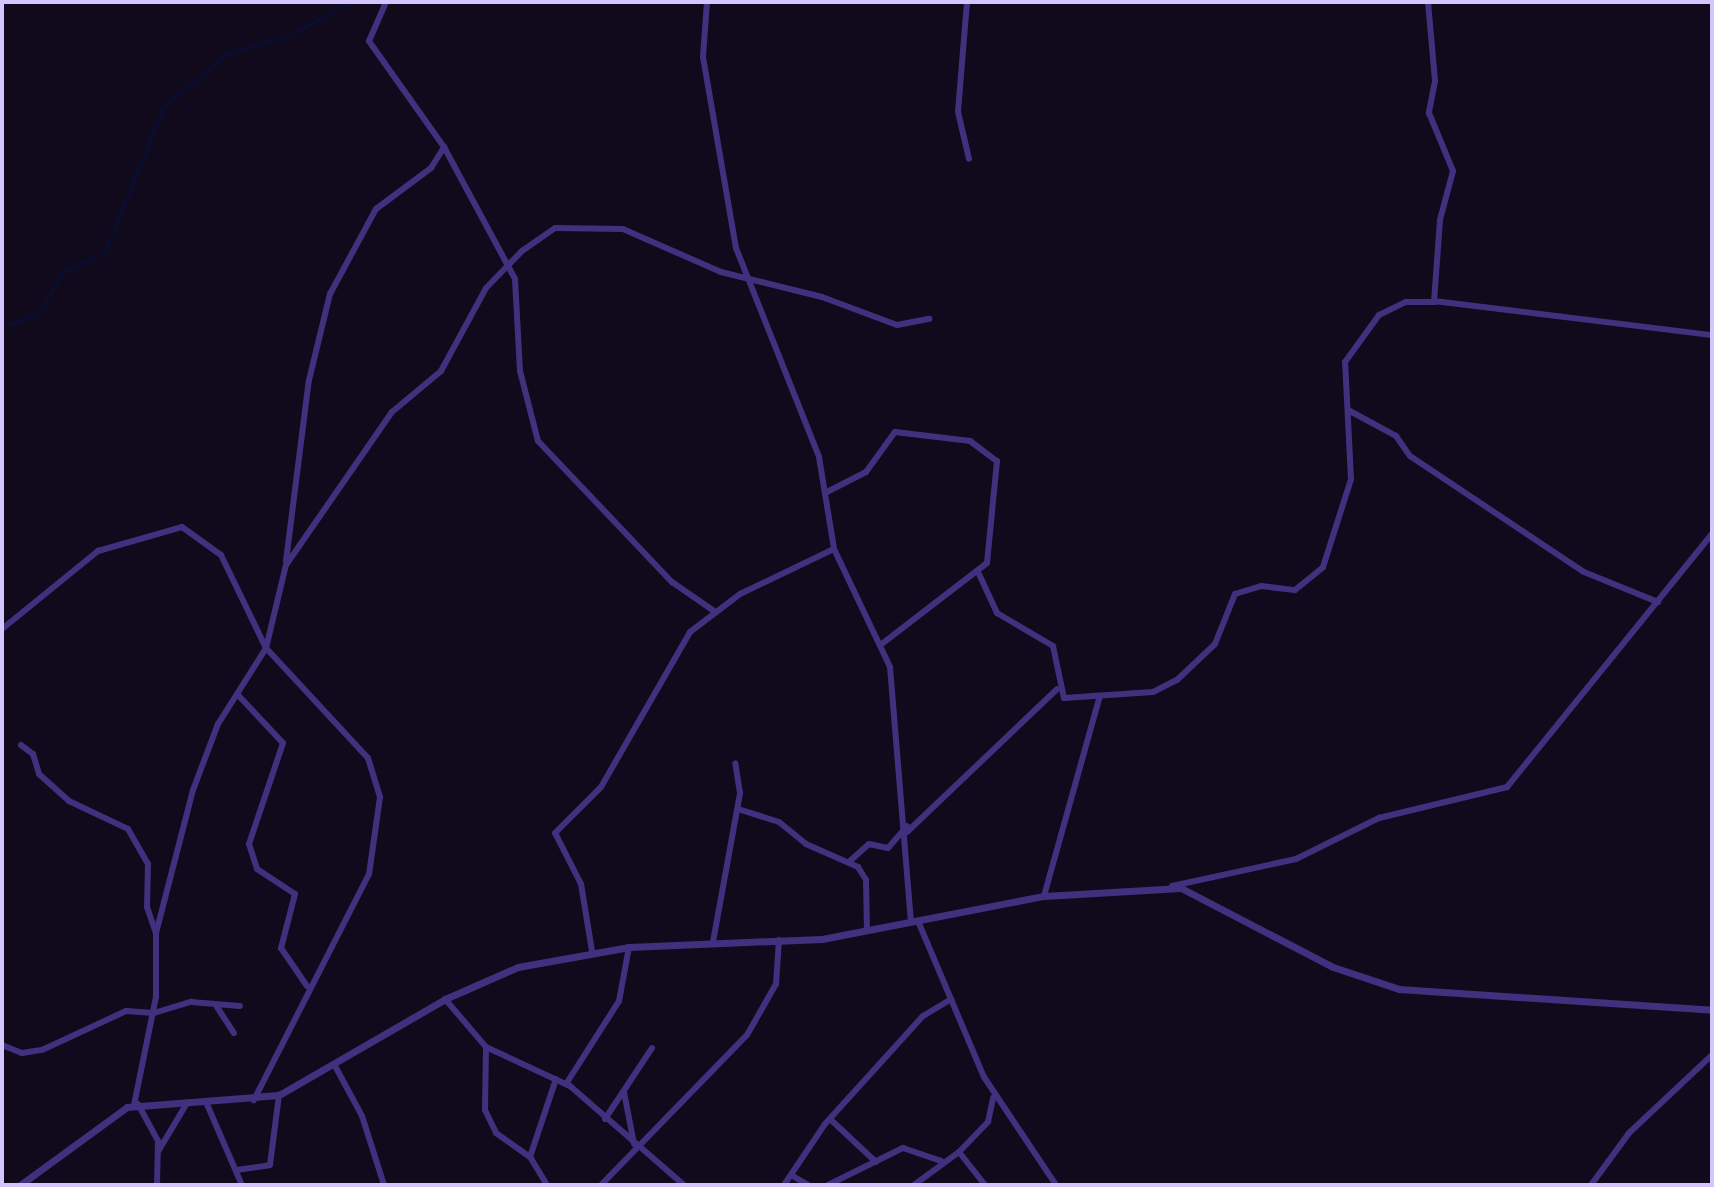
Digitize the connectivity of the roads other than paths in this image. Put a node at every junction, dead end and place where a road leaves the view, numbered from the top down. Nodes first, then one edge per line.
1 (386, 2) edge
2 (707, 2) edge
3 (956, 2) edge
4 (967, 2) edge
5 (1428, 2) edge
6 (966, 11) junction
7 (444, 147) junction
8 (969, 159) dead end
9 (509, 267) junction
10 (750, 276) junction
11 (1435, 302) junction
12 (929, 319) dead end
13 (1712, 335) edge
14 (1348, 410) junction
15 (825, 493) junction
16 (1712, 534) edge
17 (834, 549) junction
18 (286, 565) junction
19 (979, 574) junction
20 (1658, 602) junction
21 (714, 611) junction
22 (2, 629) edge
23 (883, 643) junction
24 (266, 648) junction
25 (1057, 689) junction
26 (237, 694) junction
27 (1100, 696) junction
28 (21, 745) dead end
29 (735, 763) dead end
30 (738, 809) junction
31 (907, 829) junction
32 (850, 861) junction
33 (1172, 886) junction
34 (1044, 896) junction
35 (914, 922) junction
36 (867, 931) junction
37 (156, 933) junction
38 (779, 940) junction
39 (713, 942) junction
40 (629, 947) junction
41 (592, 951) junction
42 (307, 986) junction
43 (445, 999) junction
44 (951, 999) junction
45 (240, 1006) dead end
46 (217, 1007) junction
47 (1712, 1010) edge
48 (154, 1013) junction
49 (234, 1033) dead end
50 (2, 1045) edge
51 (486, 1047) junction
52 (652, 1048) dead end
53 (1712, 1055) edge
54 (334, 1064) junction
55 (556, 1079) junction
56 (566, 1084) junction
57 (624, 1092) junction
58 (279, 1095) junction
59 (994, 1096) junction
60 (254, 1100) junction
61 (206, 1102) junction
62 (187, 1103) junction
63 (136, 1104) junction
64 (605, 1119) junction
65 (830, 1119) junction
66 (634, 1144) junction
67 (159, 1150) junction
68 (640, 1150) junction
69 (959, 1152) junction
70 (530, 1157) junction
71 (941, 1161) junction
72 (876, 1162) junction
73 (236, 1170) junction
74 (791, 1175) junction
75 (20, 1185) edge
76 (157, 1185) edge
77 (242, 1185) edge
78 (384, 1185) edge
79 (547, 1185) edge
80 (601, 1185) edge
81 (684, 1185) edge
82 (784, 1185) edge
83 (808, 1185) edge
84 (828, 1185) edge
85 (914, 1185) edge
86 (985, 1185) edge
87 (1056, 1185) edge
88 (1591, 1185) edge

1 - 7 street
2 - 10 street
3 - 6 street
4 - 6 street
5 - 11 street
6 - 8 street
7 - 9 street
7 - 18 street
9 - 10 street
9 - 18 street
9 - 21 street
10 - 12 street
10 - 15 street
11 - 13 street
11 - 14 street
14 - 20 street
14 - 27 street
15 - 17 street
15 - 19 street
16 - 20 street
17 - 21 street
17 - 23 street
18 - 24 street
19 - 23 street
19 - 25 street
20 - 33 street
21 - 41 street
22 - 24 street
23 - 31 street
24 - 26 street
24 - 42 street
25 - 27 street
25 - 31 street
26 - 37 street
26 - 42 street
27 - 34 street
28 - 37 street
29 - 30 street
30 - 32 street
30 - 39 street
31 - 32 street
31 - 35 street
32 - 36 street
33 - 34 street
33 - 47 street
34 - 35 street
35 - 36 street
35 - 44 street
36 - 38 street
37 - 48 street
38 - 39 street
38 - 68 street
39 - 40 street
40 - 41 street
40 - 56 street
41 - 43 street
42 - 60 street
43 - 51 street
43 - 54 street
44 - 59 street
44 - 65 street
45 - 46 street
46 - 48 street
46 - 49 street
48 - 50 street
48 - 63 street
51 - 55 street
51 - 70 street
52 - 57 street
53 - 88 street
54 - 58 street
54 - 78 street
55 - 56 street
55 - 70 street
56 - 64 street
57 - 64 street
57 - 66 street
58 - 60 street
58 - 73 street
59 - 69 street
59 - 87 street
60 - 61 street
61 - 62 street
61 - 73 street
62 - 63 street
62 - 67 street
63 - 67 street
63 - 75 street
64 - 66 street
65 - 72 street
65 - 74 street
66 - 68 street
67 - 76 street
68 - 80 street
68 - 81 street
69 - 71 street
69 - 86 street
70 - 79 street
71 - 72 street
71 - 85 street
72 - 84 street
73 - 77 street
74 - 82 street
74 - 83 street

